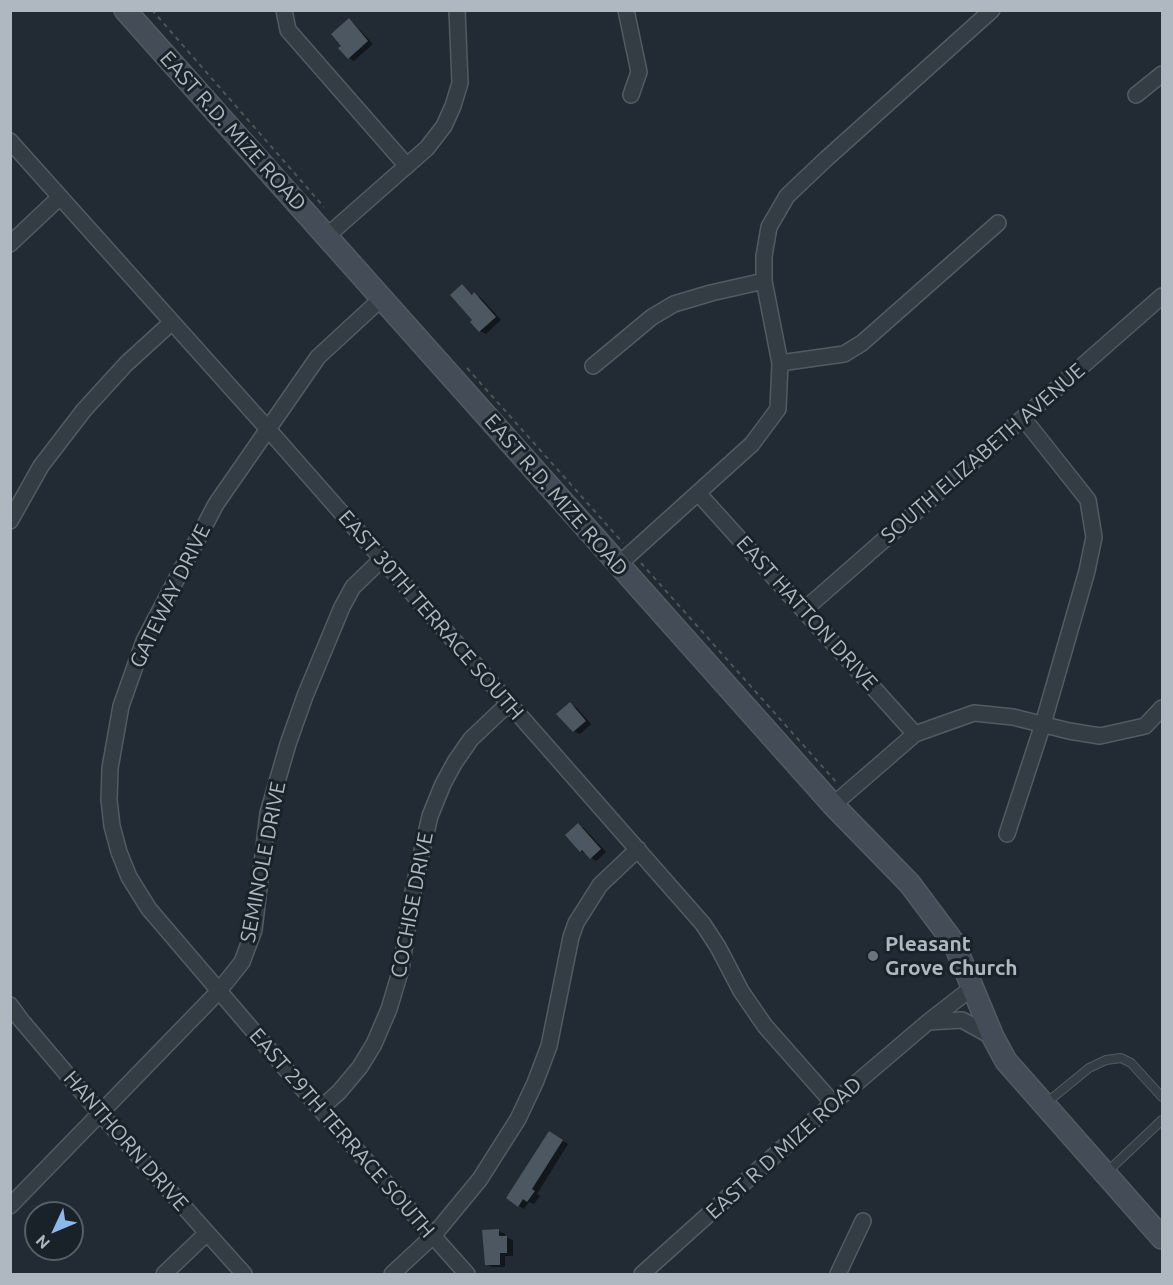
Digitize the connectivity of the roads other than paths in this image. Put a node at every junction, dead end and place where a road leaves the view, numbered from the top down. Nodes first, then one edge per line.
1 (125, 10) edge
2 (284, 10) edge
3 (458, 10) edge
4 (626, 10) edge
5 (992, 10) edge
6 (1162, 74) edge
7 (631, 94) dead end
8 (1136, 95) dead end
9 (10, 141) edge
10 (407, 166) junction
11 (60, 197) junction
12 (998, 223) dead end
13 (327, 236) junction
14 (10, 244) edge
15 (764, 281) junction
16 (1162, 296) edge
17 (382, 298) junction
18 (172, 322) junction
19 (780, 363) junction
20 (593, 366) dead end
21 (1023, 418) junction
22 (267, 428) junction
23 (698, 493) junction
24 (10, 521) edge
25 (381, 559) junction
26 (618, 565) junction
27 (804, 610) junction
28 (509, 704) junction
29 (1162, 708) edge
30 (1043, 724) junction
31 (915, 734) junction
32 (833, 805) junction
33 (1007, 834) dead end
34 (638, 849) junction
35 (973, 987) junction
36 (218, 992) junction
37 (10, 1005) edge
38 (928, 1022) junction
39 (993, 1036) junction
40 (1162, 1096) edge
41 (833, 1103) junction
42 (1044, 1105) junction
43 (320, 1109) junction
44 (99, 1113) junction
45 (1162, 1120) edge
46 (1106, 1173) junction
47 (10, 1206) edge
48 (863, 1221) dead end
49 (207, 1233) junction
50 (433, 1236) junction
51 (1162, 1238) edge
52 (164, 1275) edge
53 (244, 1275) edge
54 (392, 1275) edge
55 (467, 1275) edge
56 (642, 1275) edge
57 (838, 1275) edge

1 - 13 main road, EAST R.D. MIZE ROAD
2 - 10 street
3 - 10 street
4 - 7 street
5 - 15 street
6 - 8 street
9 - 11 street, EAST 30TH TERRACE SOUTH
10 - 13 street
11 - 14 street
11 - 18 street, EAST 30TH TERRACE SOUTH
12 - 19 street
13 - 17 main road, EAST R.D. MIZE ROAD
15 - 19 street
15 - 20 street
16 - 21 street, SOUTH ELIZABETH AVENUE
17 - 22 street, GATEWAY DRIVE
17 - 26 main road, EAST R.D. MIZE ROAD
18 - 22 street, EAST 30TH TERRACE SOUTH
18 - 24 street
19 - 23 street
21 - 27 street, SOUTH ELIZABETH AVENUE
21 - 30 street
22 - 25 street, EAST 30TH TERRACE SOUTH
22 - 36 street, GATEWAY DRIVE
23 - 26 street
23 - 27 street, EAST HATTON DRIVE
25 - 28 street, EAST 30TH TERRACE SOUTH
25 - 36 street, SEMINOLE DRIVE
26 - 32 main road, EAST R.D. MIZE ROAD
27 - 31 street, EAST HATTON DRIVE
28 - 34 street, EAST 30TH TERRACE SOUTH
28 - 43 street, COCHISE DRIVE
29 - 30 street
30 - 31 street
30 - 33 street
31 - 32 street
32 - 35 main road, EAST R.D. MIZE ROAD
34 - 41 street, EAST 30TH TERRACE SOUTH
34 - 50 street
35 - 38 street, EAST R D MIZE ROAD
35 - 39 main road, EAST R.D. MIZE ROAD
36 - 43 street, EAST 29TH TERRACE SOUTH
36 - 44 street, SEMINOLE DRIVE
37 - 44 street, HANTHORN DRIVE
38 - 39 street
38 - 41 street, EAST R D MIZE ROAD
39 - 42 main road, EAST R.D. MIZE ROAD
40 - 42 lane
41 - 56 street, EAST R D MIZE ROAD
42 - 46 main road, EAST R.D. MIZE ROAD
43 - 50 street, EAST 29TH TERRACE SOUTH
44 - 47 street, SEMINOLE DRIVE
44 - 49 street, HANTHORN DRIVE
45 - 46 lane
46 - 51 main road, EAST R.D. MIZE ROAD
48 - 57 street
49 - 52 street
49 - 53 street, HANTHORN DRIVE
50 - 54 street
50 - 55 street, EAST 29TH TERRACE SOUTH

